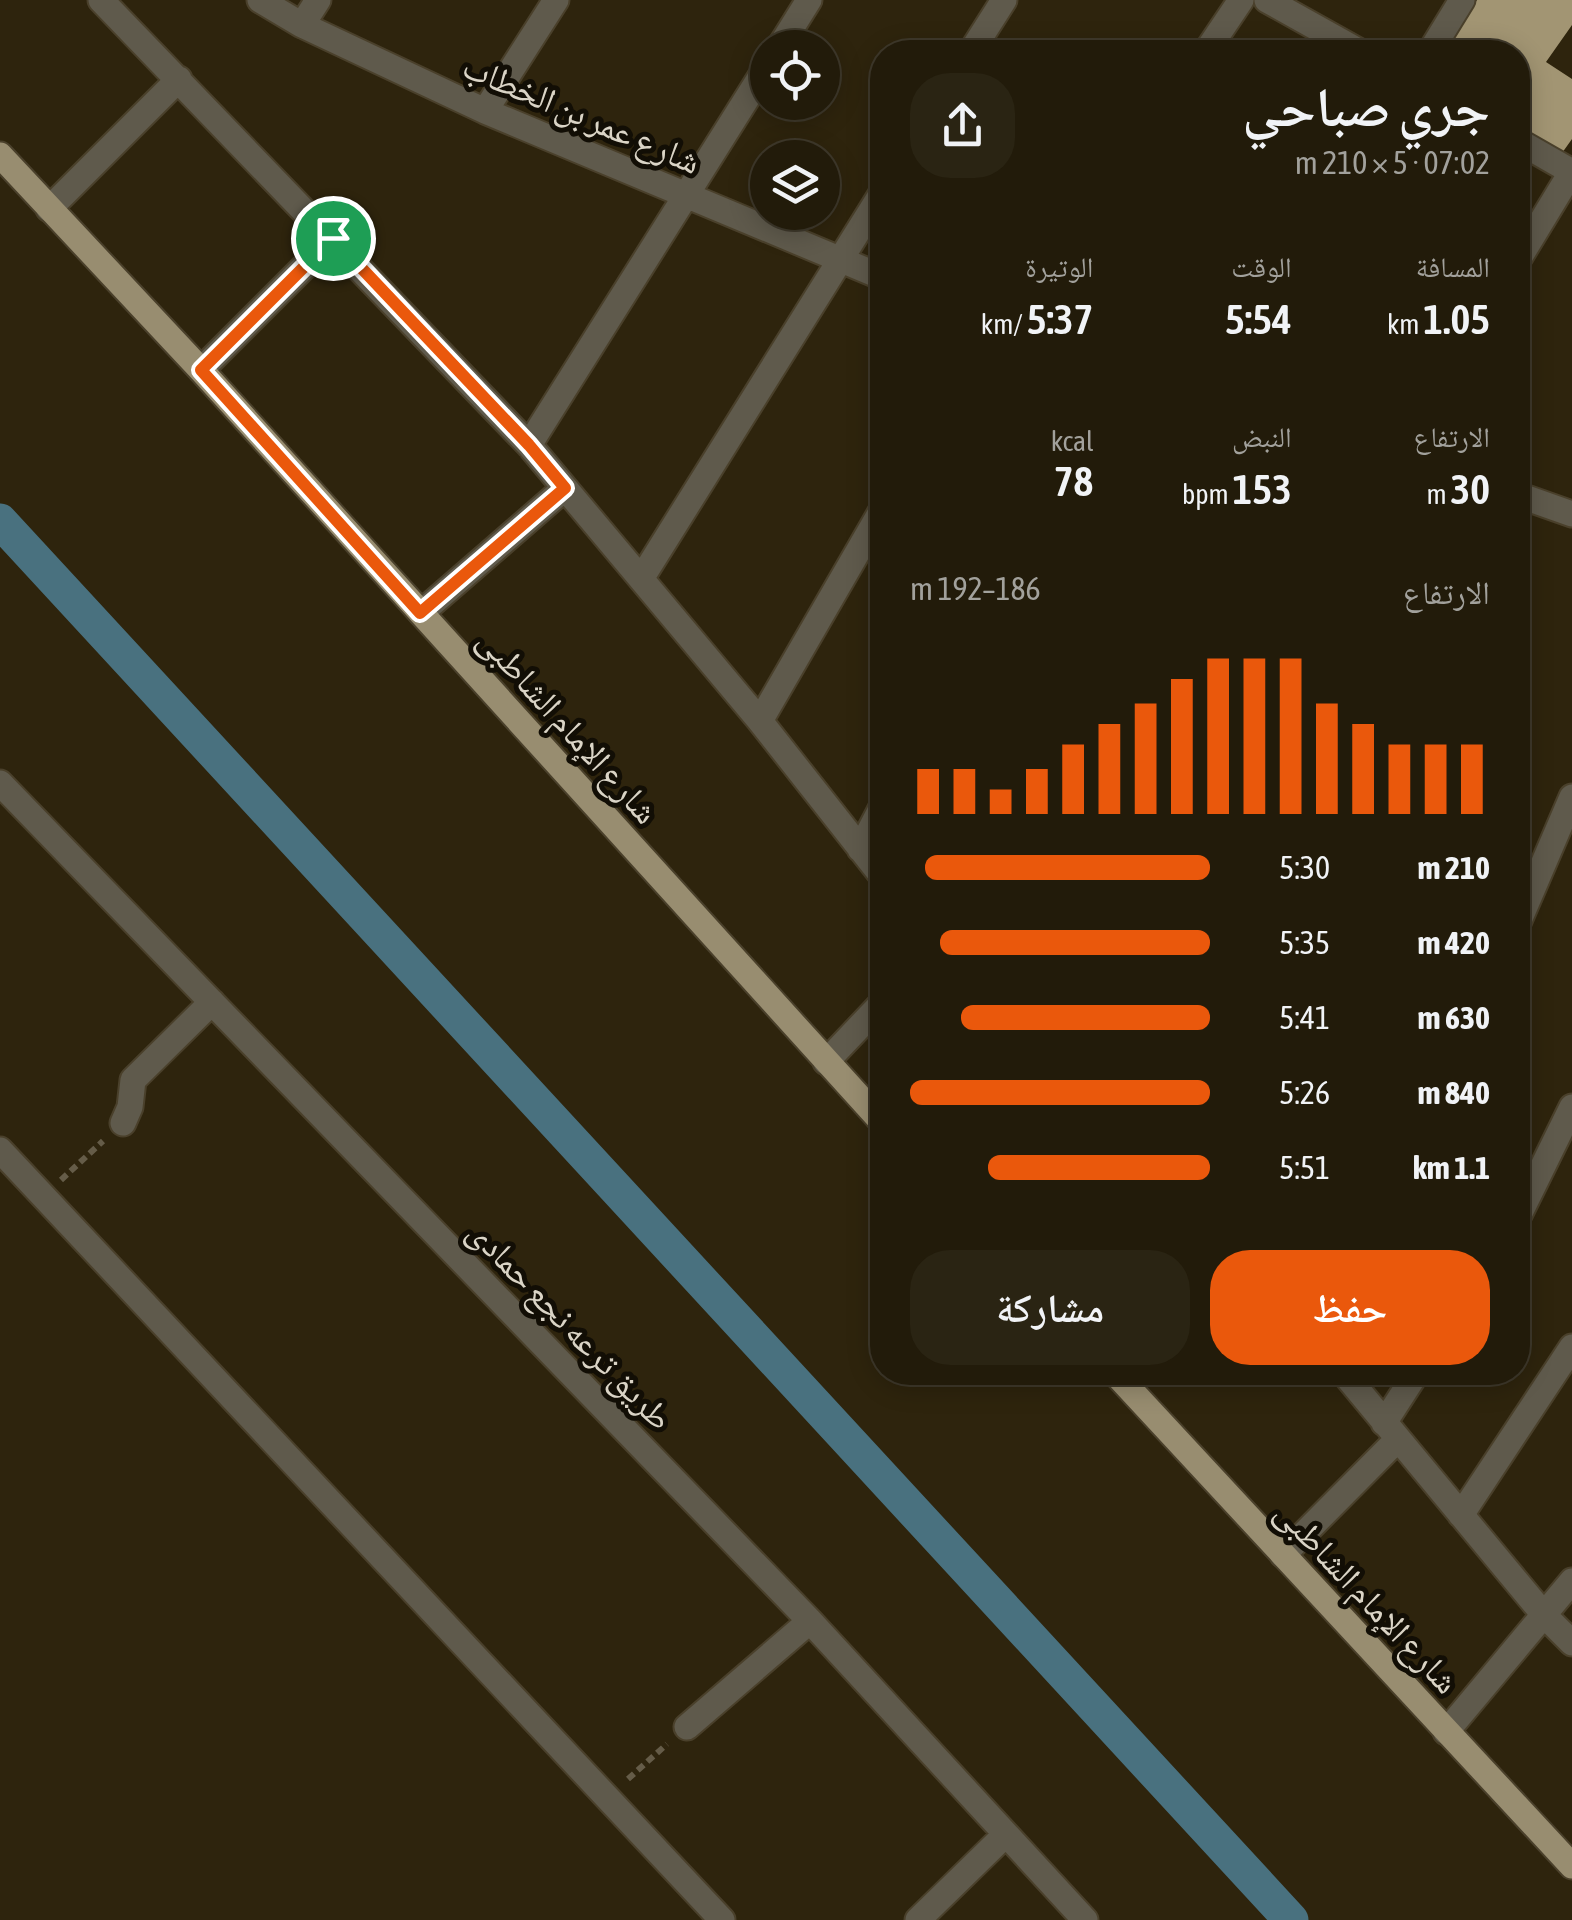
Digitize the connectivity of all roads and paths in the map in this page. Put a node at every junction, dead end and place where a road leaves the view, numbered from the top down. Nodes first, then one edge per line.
1 (100, 0) edge
2 (260, 0) edge
3 (318, 0) edge
4 (556, 0) edge
5 (808, 0) edge
6 (1004, 0) edge
7 (1241, 0) edge
8 (1267, 0) edge
9 (1462, 0) edge
10 (302, 25) junction
11 (790, 30) edge
12 (979, 40) edge
13 (1214, 40) edge
14 (1339, 40) edge
15 (1437, 40) edge
16 (179, 79) junction
17 (750, 93) edge
18 (485, 111) junction
19 (1530, 149) edge
20 (0, 155) edge
21 (1572, 172) edge
22 (685, 196) junction
23 (49, 208) junction
24 (870, 213) edge
25 (333, 238) junction
26 (1530, 240) edge
27 (840, 260) junction
28 (870, 272) edge
29 (201, 370) junction
30 (529, 445) junction
31 (565, 488) junction
32 (1530, 500) edge
33 (1571, 512) edge
34 (870, 531) edge
35 (640, 579) junction
36 (420, 613) junction
37 (760, 721) junction
38 (0, 783) edge
39 (1572, 797) edge
40 (870, 830) edge
41 (860, 848) junction
42 (870, 861) edge
43 (1530, 895) edge
44 (212, 1002) junction
45 (870, 1016) edge
46 (826, 1062) junction
47 (1572, 1107) edge
48 (870, 1109) edge
49 (123, 1123) dead end
50 (0, 1150) edge
51 (1530, 1193) edge
52 (1572, 1347) edge
53 (1562, 1383) edge
54 (1126, 1385) edge
55 (1354, 1385) edge
56 (1412, 1385) edge
57 (1391, 1431) junction
58 (1461, 1515) junction
59 (1283, 1556) junction
60 (1572, 1581) edge
61 (1545, 1616) junction
62 (810, 1621) junction
63 (1572, 1643) edge
64 (687, 1727) joint
65 (1446, 1732) junction
66 (635, 1772) dead end
67 (1005, 1835) junction
68 (1572, 1866) edge
69 (722, 1920) edge
70 (918, 1920) edge
71 (1085, 1920) edge

1 - 16 street
2 - 10 street, شارع عمر بن الخطاب
3 - 10 street
4 - 18 street
5 - 11 street
6 - 12 street
7 - 13 street
8 - 14 street
9 - 15 street
10 - 18 street, شارع عمر بن الخطاب
16 - 23 street
16 - 25 street
17 - 22 street
18 - 22 street, شارع عمر بن الخطاب
19 - 21 street
20 - 23 main road, شارع الإمام الشاطبى
21 - 26 street
22 - 27 street, شارع عمر بن الخطاب
22 - 30 street
23 - 29 main road, شارع الإمام الشاطبى
24 - 27 street
25 - 29 street
25 - 30 street
27 - 28 street, شارع عمر بن الخطاب
27 - 35 street
29 - 36 main road, شارع الإمام الشاطبى
30 - 31 street
31 - 35 street
31 - 36 street
32 - 33 street
34 - 37 street
35 - 37 street
36 - 46 main road, شارع الإمام الشاطبى
37 - 41 street
38 - 44 street, طريق ترعه نجع حمادى
39 - 43 street
40 - 41 street
41 - 42 street
44 - 49 street
44 - 62 street, طريق ترعه نجع حمادى
45 - 46 street
46 - 48 main road, شارع الإمام الشاطبى
47 - 51 street
50 - 69 street
52 - 53 street
53 - 58 street
54 - 59 main road, شارع الإمام الشاطبى
55 - 57 street
56 - 57 street
57 - 58 street
57 - 59 street
58 - 61 street
59 - 65 main road, شارع الإمام الشاطبى
60 - 61 street
61 - 63 street
61 - 65 street
62 - 64 street
62 - 67 street, طريق ترعه نجع حمادى
64 - 66 path
65 - 68 main road, شارع الإمام الشاطبى
67 - 70 street
67 - 71 street, طريق ترعه نجع حمادى

